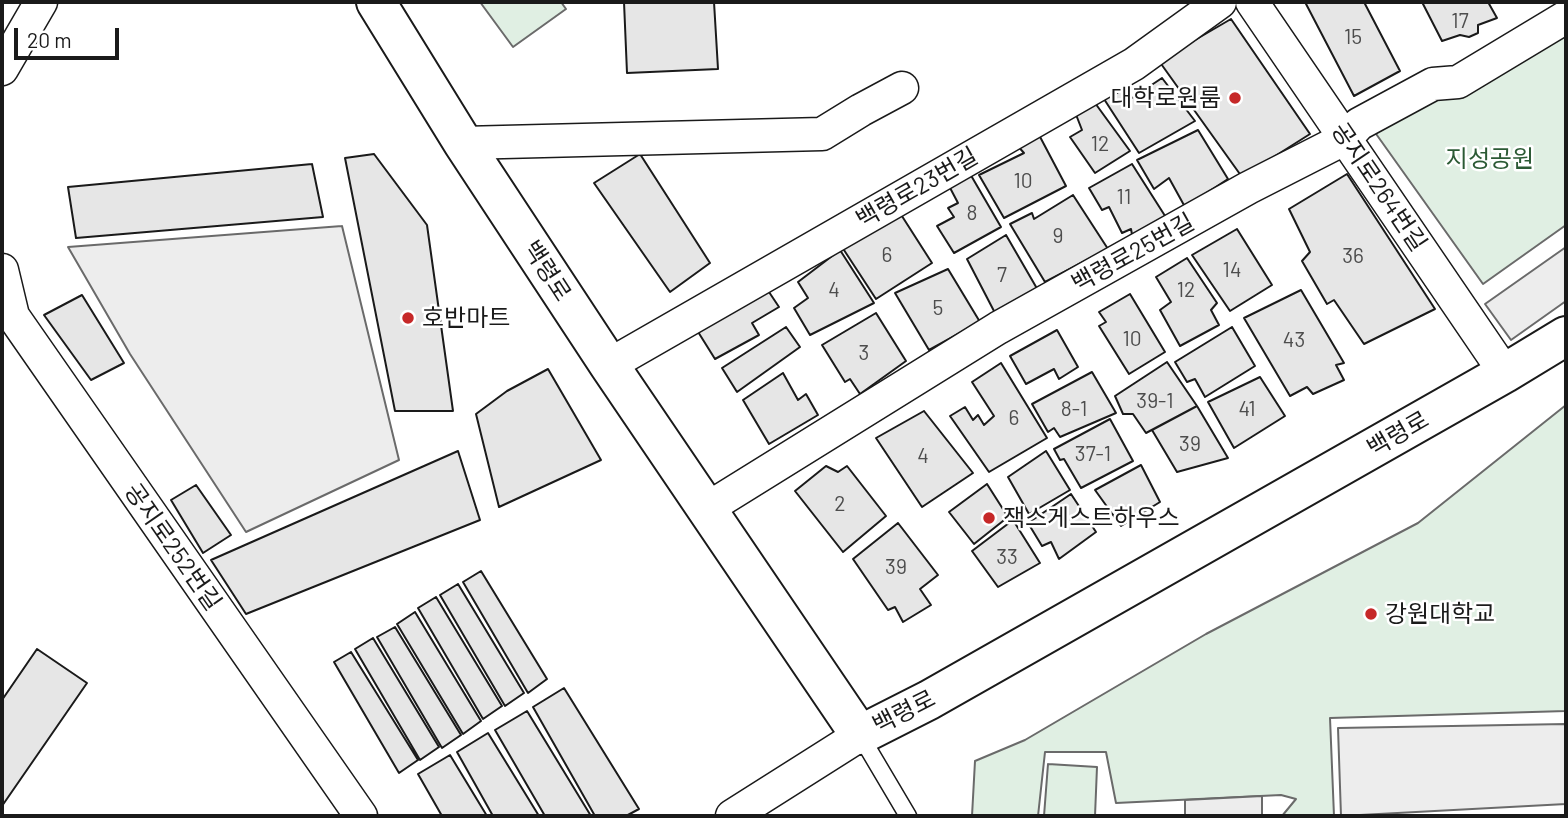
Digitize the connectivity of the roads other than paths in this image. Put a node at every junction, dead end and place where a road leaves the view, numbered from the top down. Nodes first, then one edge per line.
1 (41, 2) edge
2 (376, 2) edge
3 (1220, 2) edge
4 (1252, 2) edge
5 (1566, 17) edge
6 (11, 29) edge
7 (2, 69) edge
8 (902, 88) dead end
9 (1346, 138) junction
10 (463, 143) junction
11 (2, 270) edge
12 (1566, 335) edge
13 (609, 365) junction
14 (1505, 373) junction
15 (708, 508) junction
16 (860, 735) junction
17 (360, 816) edge
18 (732, 816) edge
19 (908, 816) edge

1 - 6 street
2 - 10 street, 백령로
3 - 13 street, 백령로23번길
4 - 9 street, 공지로264번길
5 - 9 street, 백령로25번길
6 - 7 street
8 - 10 street
9 - 14 street, 공지로264번길
9 - 15 street, 백령로25번길
10 - 13 street, 백령로
11 - 17 street, 공지로252번길
12 - 14 street, 백령로
13 - 15 street, 백령로
14 - 16 street, 백령로
15 - 16 street, 백령로
16 - 18 street
16 - 19 lane

